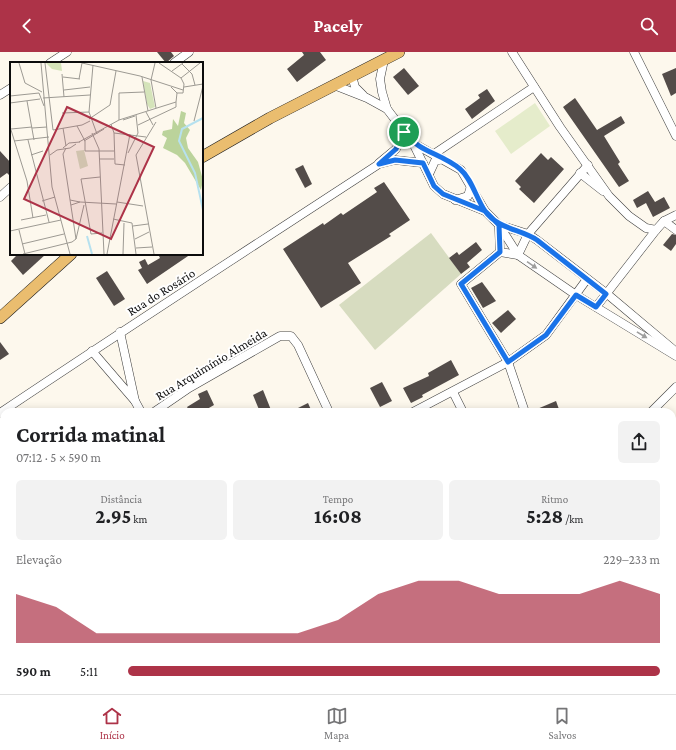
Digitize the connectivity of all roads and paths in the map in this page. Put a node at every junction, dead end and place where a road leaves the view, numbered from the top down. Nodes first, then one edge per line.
1 (67, 52) edge
2 (189, 52) edge
3 (399, 52) edge
4 (512, 52) edge
5 (634, 52) edge
6 (384, 60) junction
7 (52, 62) edge
8 (175, 62) edge
9 (370, 67) junction
10 (352, 76) junction
11 (380, 79) junction
12 (334, 85) junction
13 (534, 87) junction
14 (10, 89) edge
15 (0, 95) edge
16 (367, 98) junction
17 (388, 109) junction
18 (404, 132) junction
19 (676, 136) edge
20 (413, 143) junction
21 (434, 154) junction
22 (203, 156) edge
23 (444, 159) junction
24 (423, 163) junction
25 (379, 164) junction
26 (588, 165) junction
27 (580, 173) junction
28 (429, 174) junction
29 (472, 186) junction
30 (10, 188) edge
31 (610, 196) junction
32 (0, 197) edge
33 (455, 200) junction
34 (485, 211) junction
35 (676, 215) edge
36 (664, 221) junction
37 (499, 225) junction
38 (656, 230) junction
39 (676, 230) edge
40 (528, 234) junction
41 (500, 252) junction
42 (70, 255) edge
43 (518, 255) junction
44 (587, 279) junction
45 (606, 294) junction
46 (576, 295) junction
47 (596, 307) junction
48 (0, 318) edge
49 (120, 332) junction
50 (92, 351) junction
51 (676, 351) edge
52 (676, 356) edge
53 (508, 362) junction
54 (676, 387) edge
55 (453, 392) junction
56 (135, 401) junction
57 (7, 408) edge
58 (139, 408) edge
59 (160, 408) edge
60 (328, 408) edge
61 (421, 408) edge
62 (460, 408) edge
63 (522, 408) edge
64 (655, 408) edge

1 - 7 street
2 - 8 street
3 - 6 main road
4 - 13 street
5 - 19 street
6 - 9 main road
6 - 11 street
9 - 10 main road
9 - 11 street
10 - 12 main road
10 - 16 street
11 - 17 street
12 - 16 street
12 - 22 main road
13 - 21 street
13 - 26 street
14 - 15 street
16 - 17 street
17 - 18 street
18 - 20 street
18 - 25 street
20 - 21 street
20 - 24 street
21 - 23 street
23 - 28 street
23 - 29 street
24 - 25 street, Rua do Rosário
24 - 28 street
25 - 49 street, Rua do Rosário
26 - 27 street
26 - 31 street
27 - 31 street
27 - 40 street
28 - 33 street
29 - 33 street
29 - 34 street
30 - 32 street
31 - 38 street
33 - 34 street
34 - 37 street
35 - 36 street
36 - 38 street
36 - 39 street
37 - 40 street
37 - 41 street
37 - 43 street
38 - 45 street
40 - 43 street
40 - 44 street
41 - 43 street
41 - 53 street
42 - 48 main road
43 -> 46 street
44 - 45 street
44 - 46 street
45 - 47 street
45 - 51 street
46 - 47 street
46 - 53 street
47 -> 52 street
49 - 50 street, Rua do Rosário
49 - 56 street
50 - 56 street
50 - 57 street, Rua do Rosário
53 - 55 street
53 - 63 street
54 - 64 street
55 - 61 street
55 - 62 street
56 - 58 street
59 - 60 street, Rua Arquimínio Almeida

